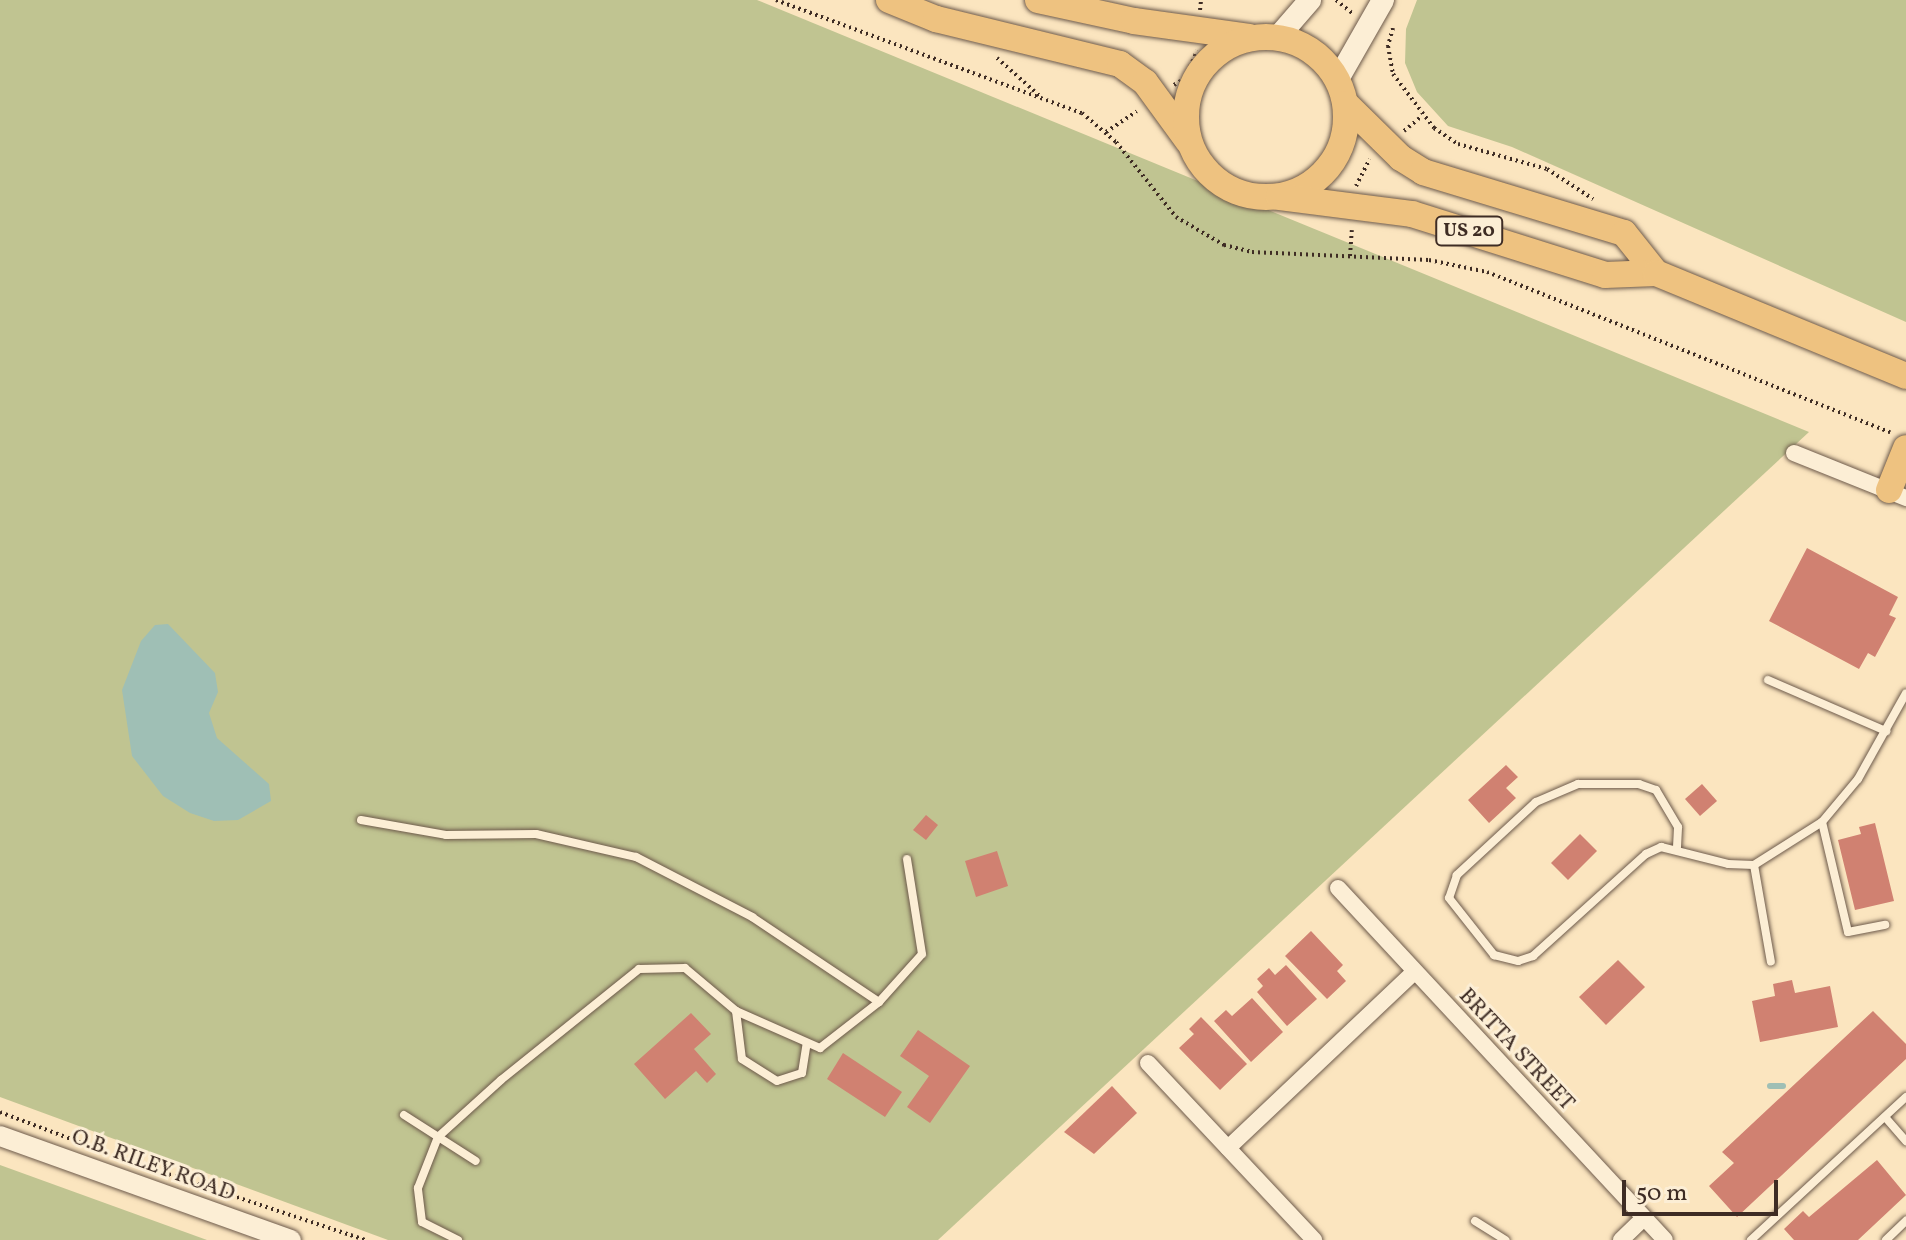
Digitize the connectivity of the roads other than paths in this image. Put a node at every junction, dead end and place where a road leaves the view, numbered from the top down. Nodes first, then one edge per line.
1 (889, 0) edge
2 (1038, 0) edge
3 (1310, 0) edge
4 (1391, 7) edge
5 (1265, 37) junction
6 (1342, 92) junction
7 (1190, 144) junction
8 (1279, 197) junction
9 (1656, 273) junction
10 (1906, 376) edge
11 (1906, 448) edge
12 (1794, 453) dead end
13 (1897, 494) edge
14 (1768, 680) dead end
15 (1906, 693) edge
16 (1886, 731) junction
17 (361, 820) dead end
18 (1822, 822) junction
19 (1677, 847) junction
20 (907, 859) dead end
21 (1754, 865) junction
22 (1338, 888) dead end
23 (1885, 925) dead end
24 (1771, 962) dead end
25 (1414, 972) junction
26 (879, 1002) junction
27 (736, 1011) junction
28 (807, 1043) junction
29 (1148, 1063) dead end
30 (1906, 1097) edge
31 (404, 1115) dead end
32 (1885, 1117) junction
33 (0, 1136) edge
34 (438, 1137) junction
35 (1906, 1141) edge
36 (1228, 1148) junction
37 (476, 1161) dead end
38 (1644, 1218) junction
39 (1475, 1221) dead end
40 (1906, 1221) edge
41 (291, 1240) edge
42 (458, 1240) edge
43 (1314, 1240) edge
44 (1506, 1240) edge
45 (1621, 1240) edge
46 (1665, 1240) edge
47 (1752, 1240) edge
48 (1886, 1240) edge

1 - 7 highway
2 - 5 highway
3 - 5 main road
4 - 6 main road
5 - 6 highway
5 - 7 highway
6 - 8 highway
6 - 9 highway, US 20
7 - 8 highway
8 - 9 highway, US 20
9 - 10 highway, US 20
11 - 13 highway
12 - 13 street
14 - 16 lane
15 - 16 lane
16 - 18 lane
17 - 26 lane
18 - 21 lane
18 - 23 lane
19 - 19 lane
19 - 21 lane
20 - 26 lane
21 - 24 lane
22 - 25 street, BRITTA STREET
25 - 36 street
25 - 38 street, BRITTA STREET
26 - 28 lane
27 - 28 lane
27 - 28 lane
27 - 34 lane
29 - 36 street
30 - 32 lane
31 - 34 lane
32 - 35 lane
32 - 47 lane
33 - 41 street, O.B. RILEY ROAD
34 - 37 lane
34 - 42 lane
36 - 43 street
38 - 45 street
38 - 46 street, BRITTA STREET
39 - 44 lane
40 - 48 lane

